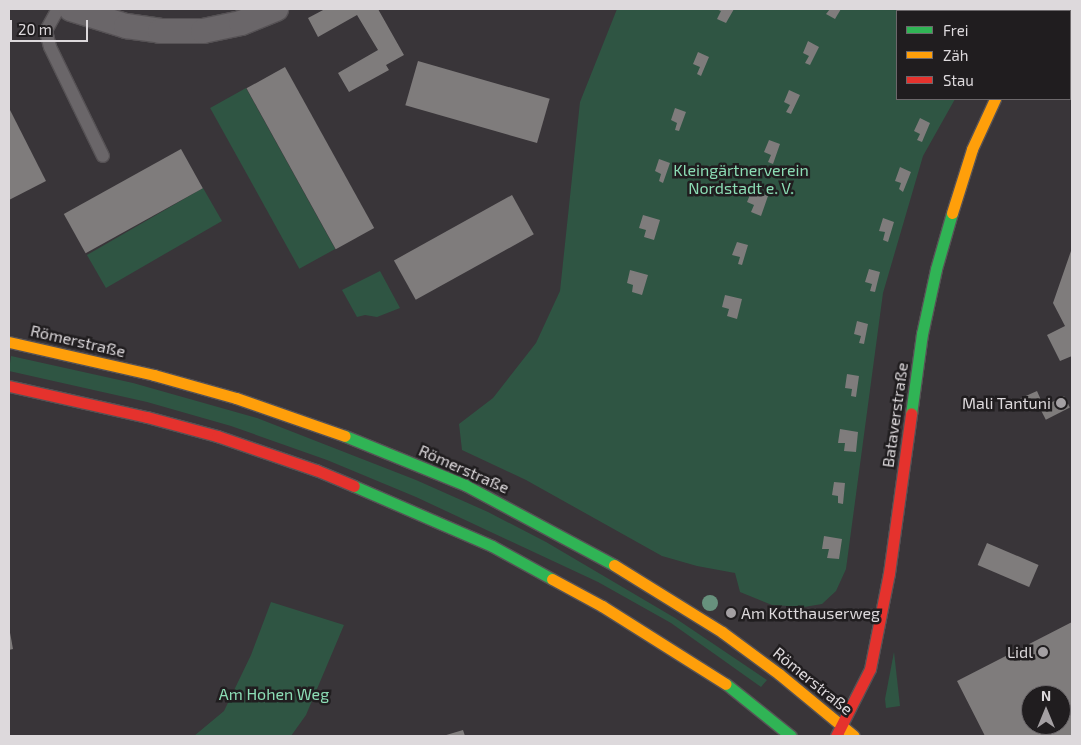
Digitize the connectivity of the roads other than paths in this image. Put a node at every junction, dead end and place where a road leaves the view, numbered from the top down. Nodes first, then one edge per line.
1 (58, 9) edge
2 (71, 9) edge
3 (276, 9) edge
4 (995, 100) edge
5 (103, 156) dead end
6 (9, 342) edge
7 (9, 386) edge
8 (842, 726) junction
9 (791, 736) edge
10 (836, 736) edge
11 (854, 736) edge

1 - 5 lane
2 - 3 street
4 - 8 main road, Bataverstraße
6 - 8 main road, Römerstraße
7 - 9 main road
8 - 10 main road, Bataverstraße
8 - 11 main road, Römerstraße

